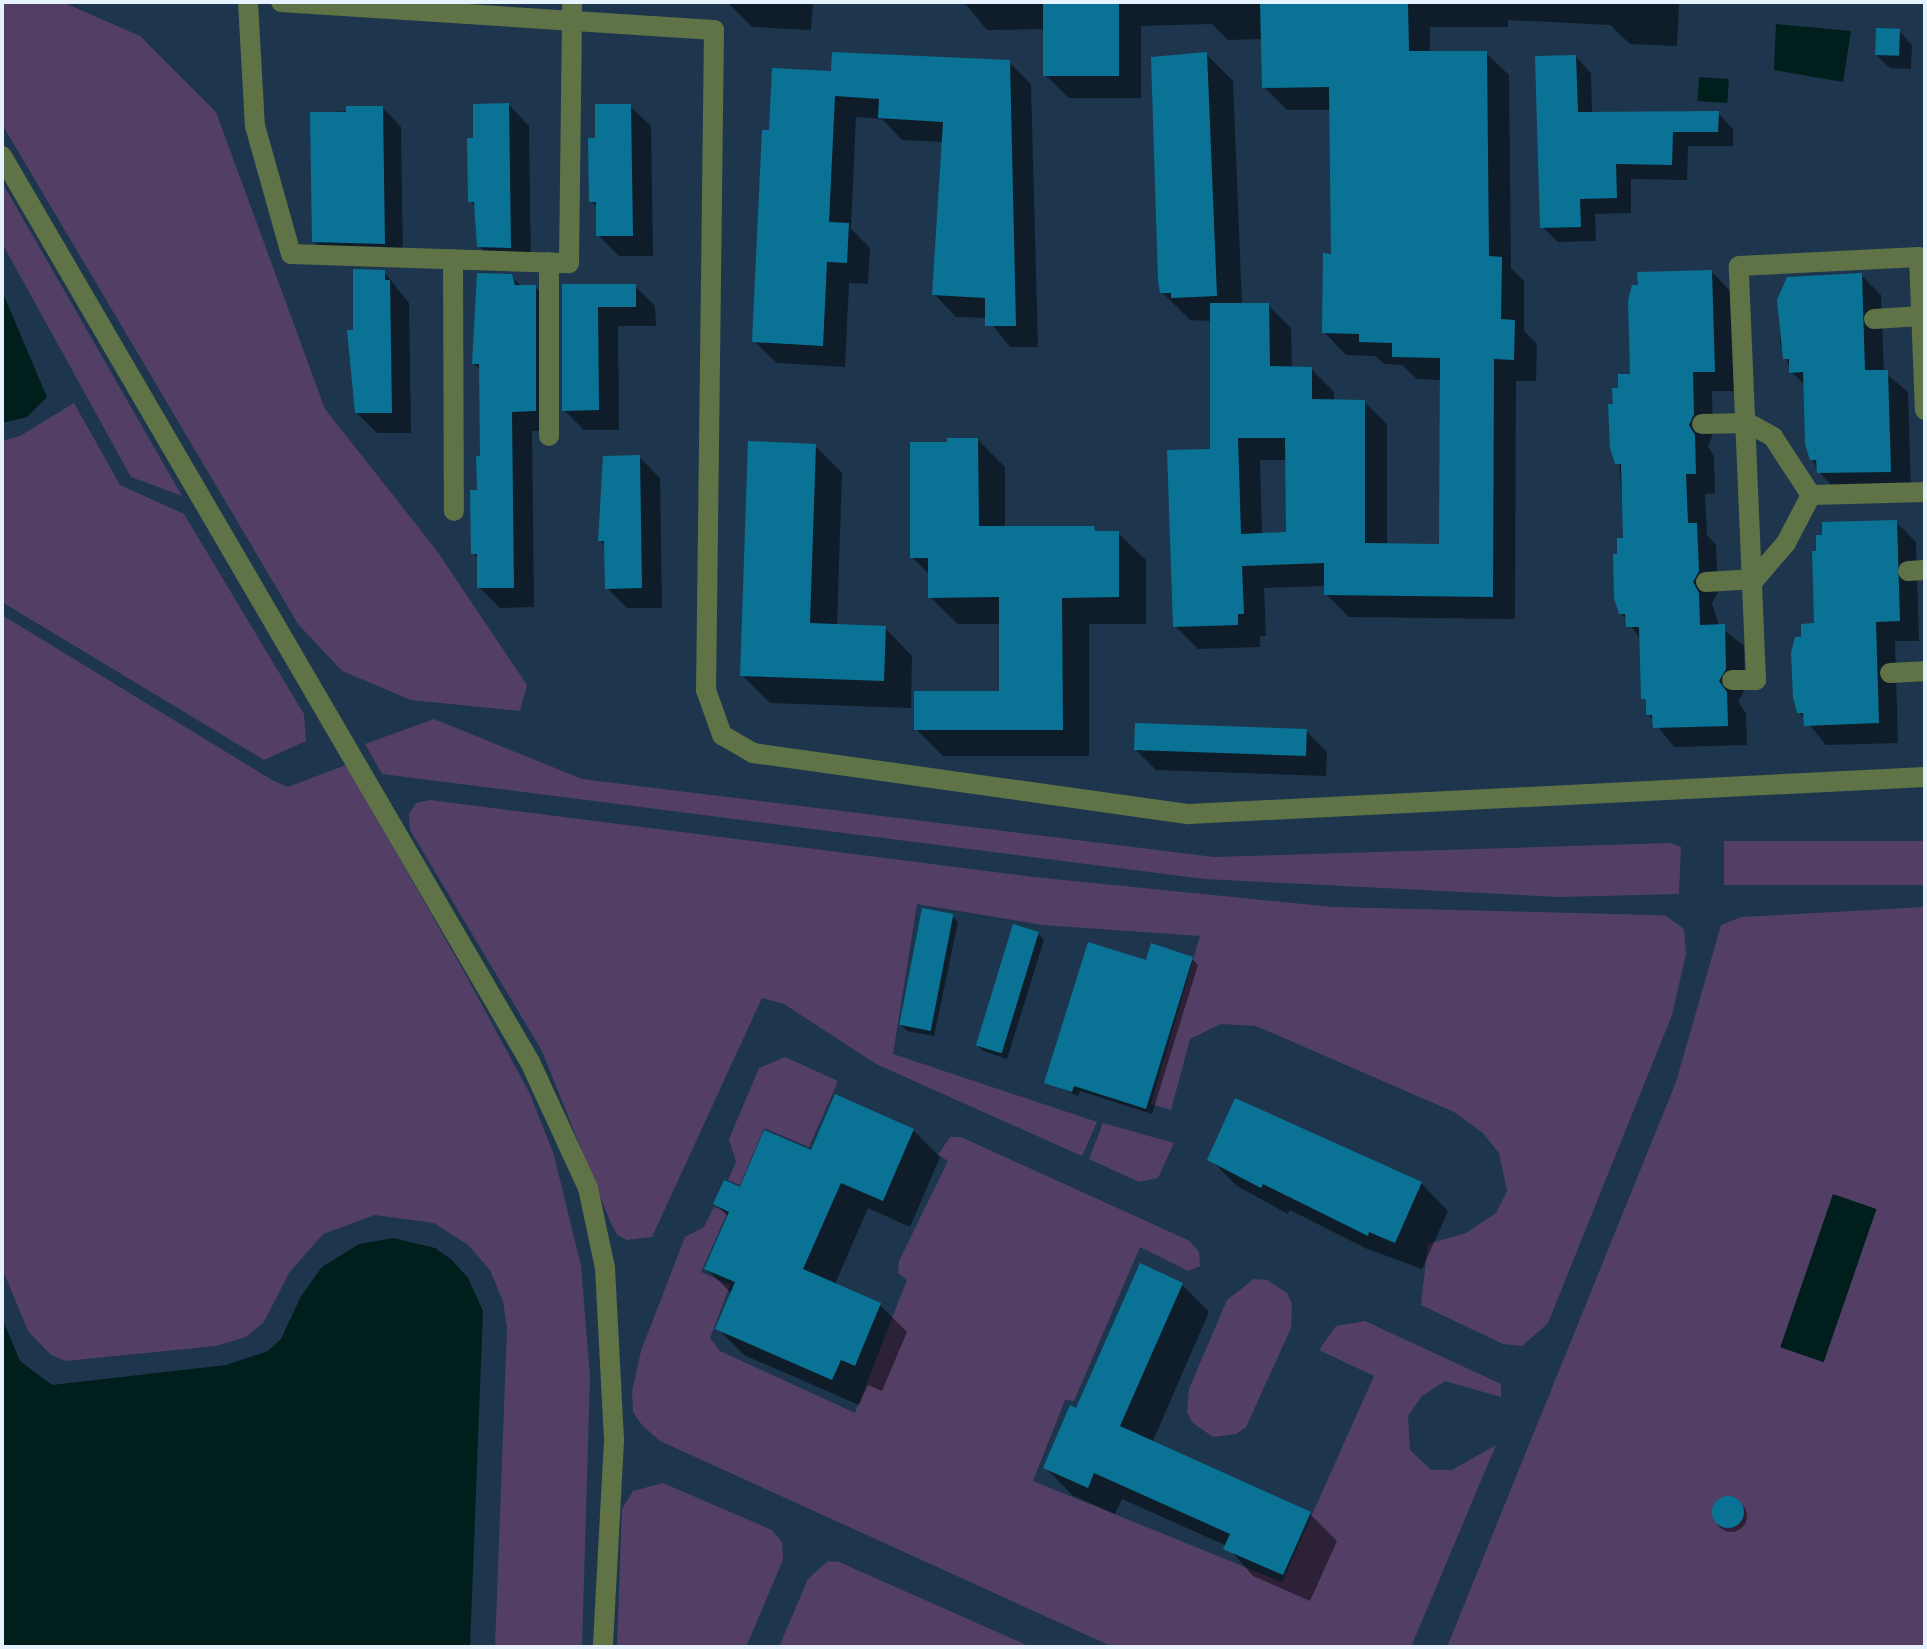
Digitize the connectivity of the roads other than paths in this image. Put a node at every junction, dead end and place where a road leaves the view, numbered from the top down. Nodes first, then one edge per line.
1 (248, 2) edge
2 (281, 2) edge
3 (426, 6) edge
4 (572, 11) edge
5 (2, 156) edge
6 (453, 259) junction
7 (549, 262) junction
8 (1874, 319) dead end
9 (1923, 325) edge
10 (1925, 410) edge
11 (1748, 423) junction
12 (1702, 424) dead end
13 (549, 436) dead end
14 (1925, 492) edge
15 (1811, 495) junction
16 (454, 511) dead end
17 (1755, 579) junction
18 (1706, 582) dead end
19 (1925, 671) edge
20 (1890, 673) dead end
21 (1732, 680) dead end
22 (1925, 777) edge
23 (603, 1647) edge

1 - 6 street
2 - 3 street
3 - 4 street
4 - 7 street
4 - 22 street
5 - 23 street
6 - 7 street
6 - 16 street
7 - 13 street
8 - 9 street
9 - 10 street
9 - 11 street
11 - 12 street
11 - 15 street
11 - 17 street
14 - 15 street
15 - 17 street
17 - 18 street
17 - 21 street
19 - 20 street

